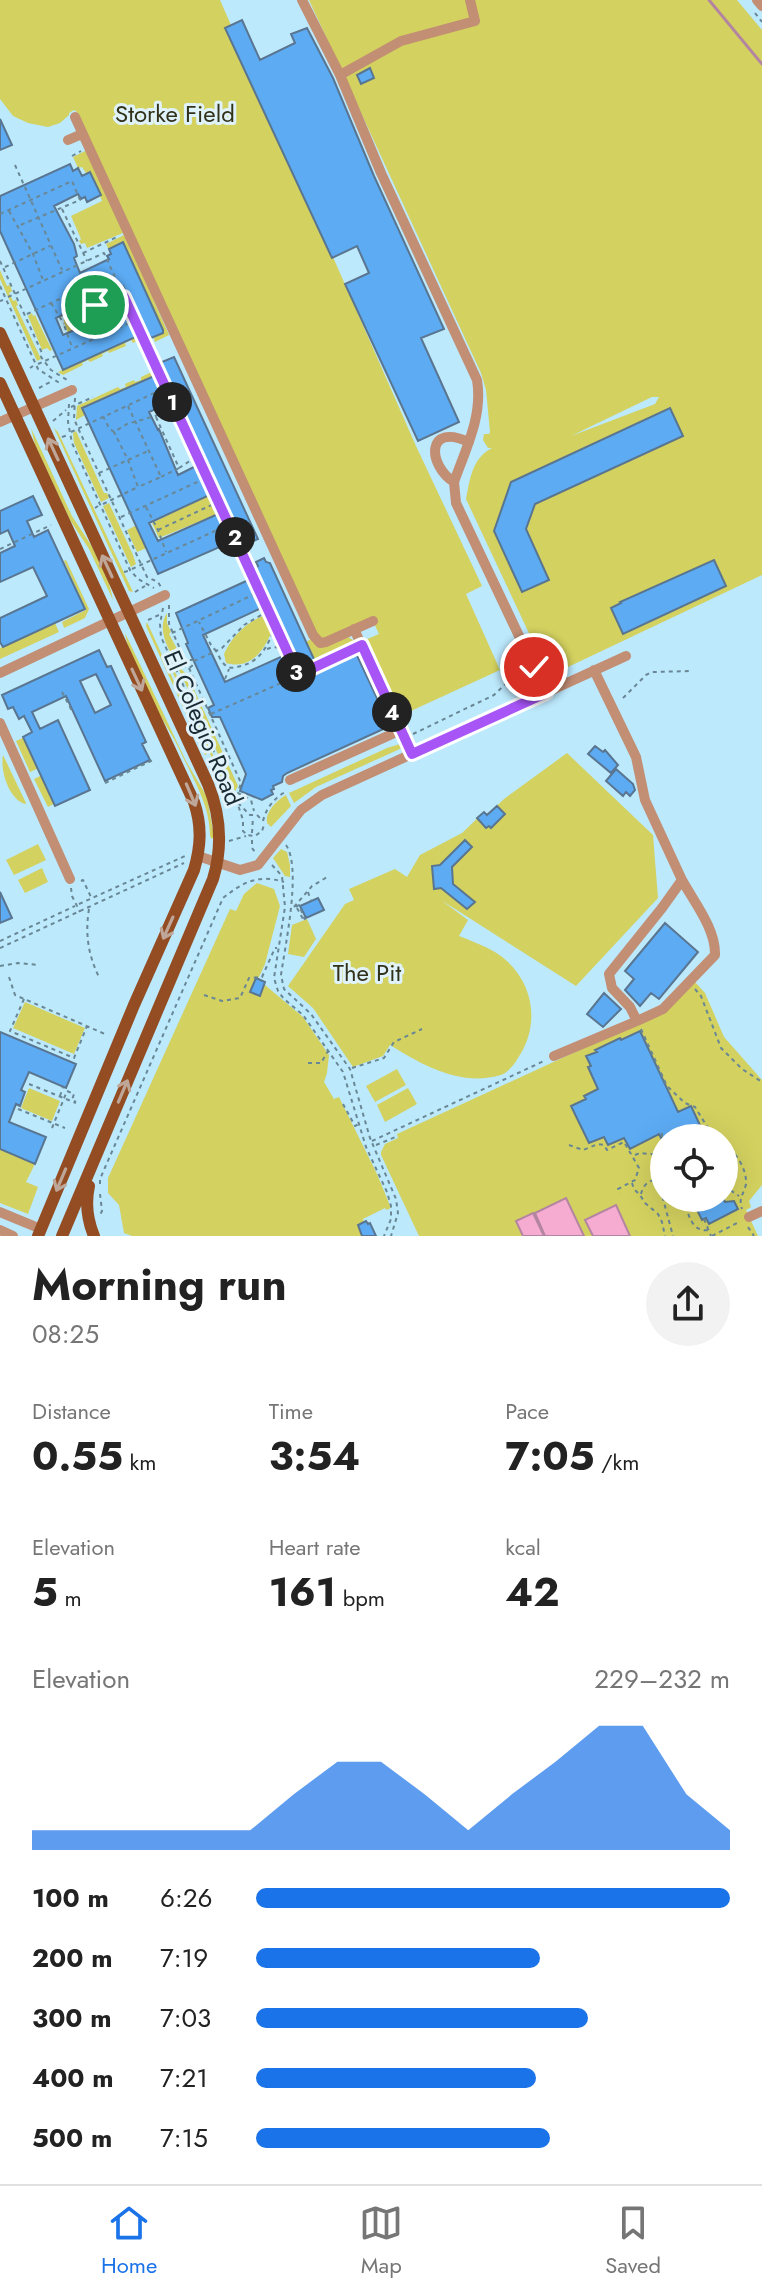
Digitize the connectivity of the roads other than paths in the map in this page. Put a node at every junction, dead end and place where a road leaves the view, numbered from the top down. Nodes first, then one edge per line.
1 (302, 0) edge
2 (470, 0) edge
3 (757, 0) edge
4 (762, 6) edge
5 (340, 75) junction
6 (75, 117) dead end
7 (82, 134) junction
8 (68, 140) dead end
9 (0, 333) edge
10 (0, 383) edge
11 (71, 390) road end
12 (34, 407) junction
13 (15, 416) junction
14 (0, 422) edge
15 (469, 442) junction
16 (454, 482) junction
17 (164, 595) road end
18 (128, 612) junction
19 (373, 621) dead end
20 (110, 622) junction
21 (354, 629) junction
22 (626, 656) dead end
23 (594, 670) junction
24 (0, 673) edge
25 (546, 693) junction
26 (0, 723) edge
27 (401, 730) junction
28 (412, 754) junction
29 (290, 780) dead end
30 (191, 857) junction
31 (218, 864) junction
32 (682, 880) junction
33 (71, 882) road end
34 (637, 1021) junction
35 (554, 1056) road end
36 (93, 1163) junction
37 (762, 1211) edge
38 (0, 1212) edge
39 (749, 1217) road end
40 (0, 1230) edge
41 (95, 1230) edge
42 (39, 1232) edge
43 (13, 1236) edge
44 (55, 1236) edge
45 (62, 1236) edge

1 - 5 street
2 - 5 street
3 - 4 street
5 - 15 street
6 - 7 street
7 - 8 street
7 - 21 street
9 - 12 main road, El Colegio Road
10 - 13 main road, El Colegio Road
11 - 12 street
12 - 13 street
18 -> 12 main road, El Colegio Road
13 - 14 street
13 - 20 main road, El Colegio Road
15 - 16 street
15 - 16 street
16 - 25 street
17 - 18 street
18 - 20 street
18 - 31 main road, El Colegio Road
19 - 21 street
20 - 24 street
20 -> 30 main road, El Colegio Road
21 - 27 street
22 - 23 street
23 - 25 street
23 - 32 street
25 - 28 street
26 - 33 street
27 - 28 street
27 - 29 street
28 - 31 street
30 - 31 street
30 -> 42 main road, El Colegio Road
36 -> 31 main road, El Colegio Road
32 - 34 street
32 - 34 street
34 - 35 street
36 - 41 main road
36 - 45 main road, El Colegio Road
37 - 39 street
38 - 42 street
40 - 43 street
42 - 44 main road

